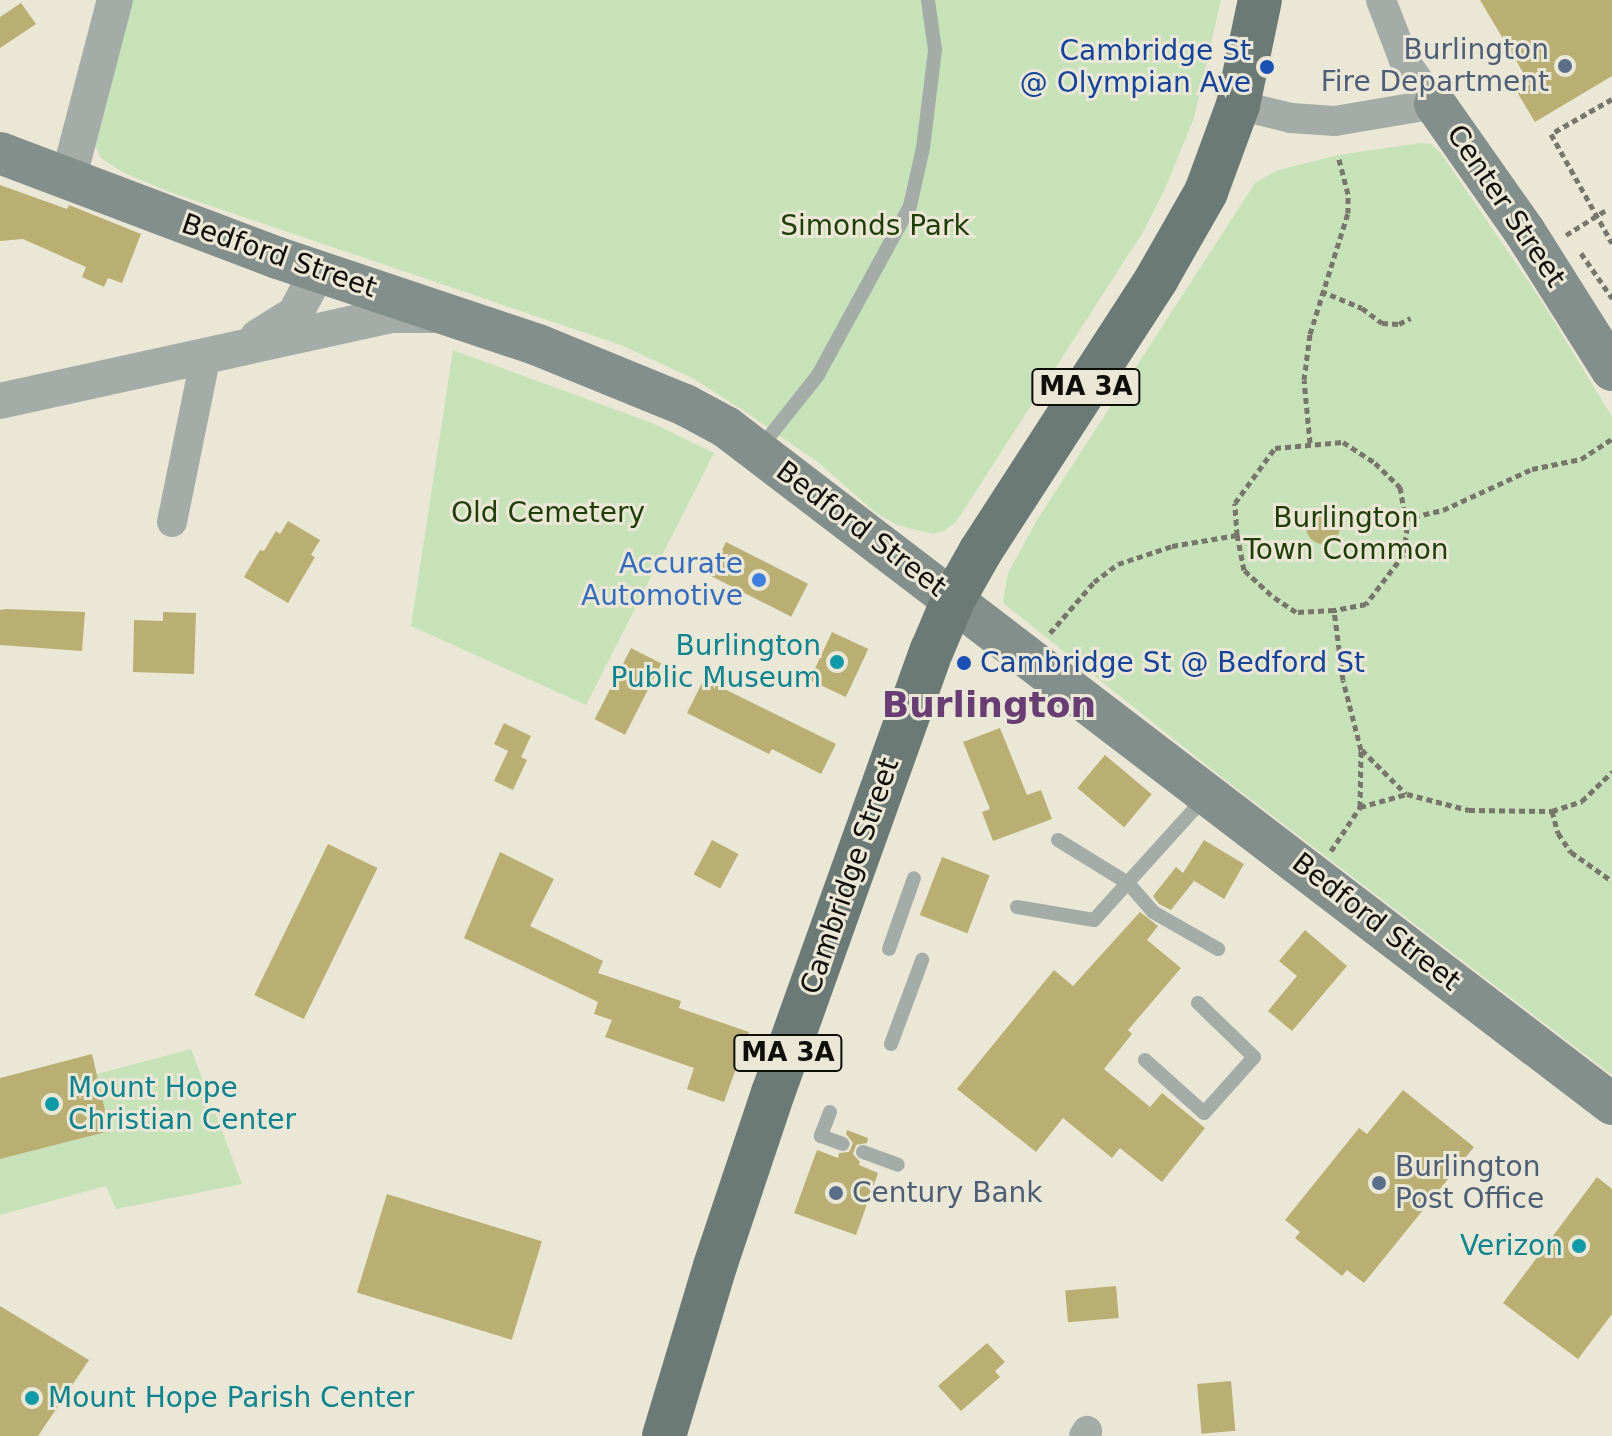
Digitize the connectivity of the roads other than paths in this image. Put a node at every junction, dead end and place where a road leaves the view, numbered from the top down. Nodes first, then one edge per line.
1 (115, 0) edge
2 (928, 0) edge
3 (1260, 0) edge
4 (1381, 0) edge
5 (1435, 104) junction
6 (1238, 105) junction
7 (0, 153) edge
8 (68, 180) junction
9 (318, 271) junction
10 (449, 315) junction
11 (223, 351) junction
12 (1608, 354) edge
13 (0, 401) edge
14 (758, 451) junction
15 (172, 522) dead end
16 (953, 600) junction
17 (1209, 793) junction
18 (1058, 840) dead end
19 (914, 878) dead end
20 (1128, 883) junction
21 (1017, 907) dead end
22 (889, 949) dead end
23 (1218, 949) dead end
24 (922, 960) dead end
25 (1198, 1003) dead end
26 (891, 1044) dead end
27 (1145, 1060) dead end
28 (1612, 1104) edge
29 (830, 1112) dead end
30 (843, 1144) dead end
31 (863, 1152) dead end
32 (898, 1165) dead end
33 (664, 1436) edge

1 - 8 street
2 - 14 lane
3 - 6 main road, Cambridge Street / MA 3A
4 - 5 street, Center Street
5 - 6 street
5 - 12 main road, Center Street
6 - 16 main road, Cambridge Street / MA 3A
7 - 8 main road, Bedford Street
8 - 9 main road, Bedford Street
9 - 10 main road, Bedford Street
9 - 11 street
10 - 11 street
10 - 14 main road, Bedford Street
11 - 13 street
11 - 15 street
14 - 16 main road, Bedford Street
16 - 17 main road, Bedford Street
16 - 33 main road, Cambridge Street / MA 3A
17 - 20 lane
17 - 28 main road, Bedford Street
18 - 20 lane
19 - 22 lane
20 - 21 lane
20 - 23 lane
24 - 26 lane
25 - 27 lane
29 - 30 lane
31 - 32 lane

